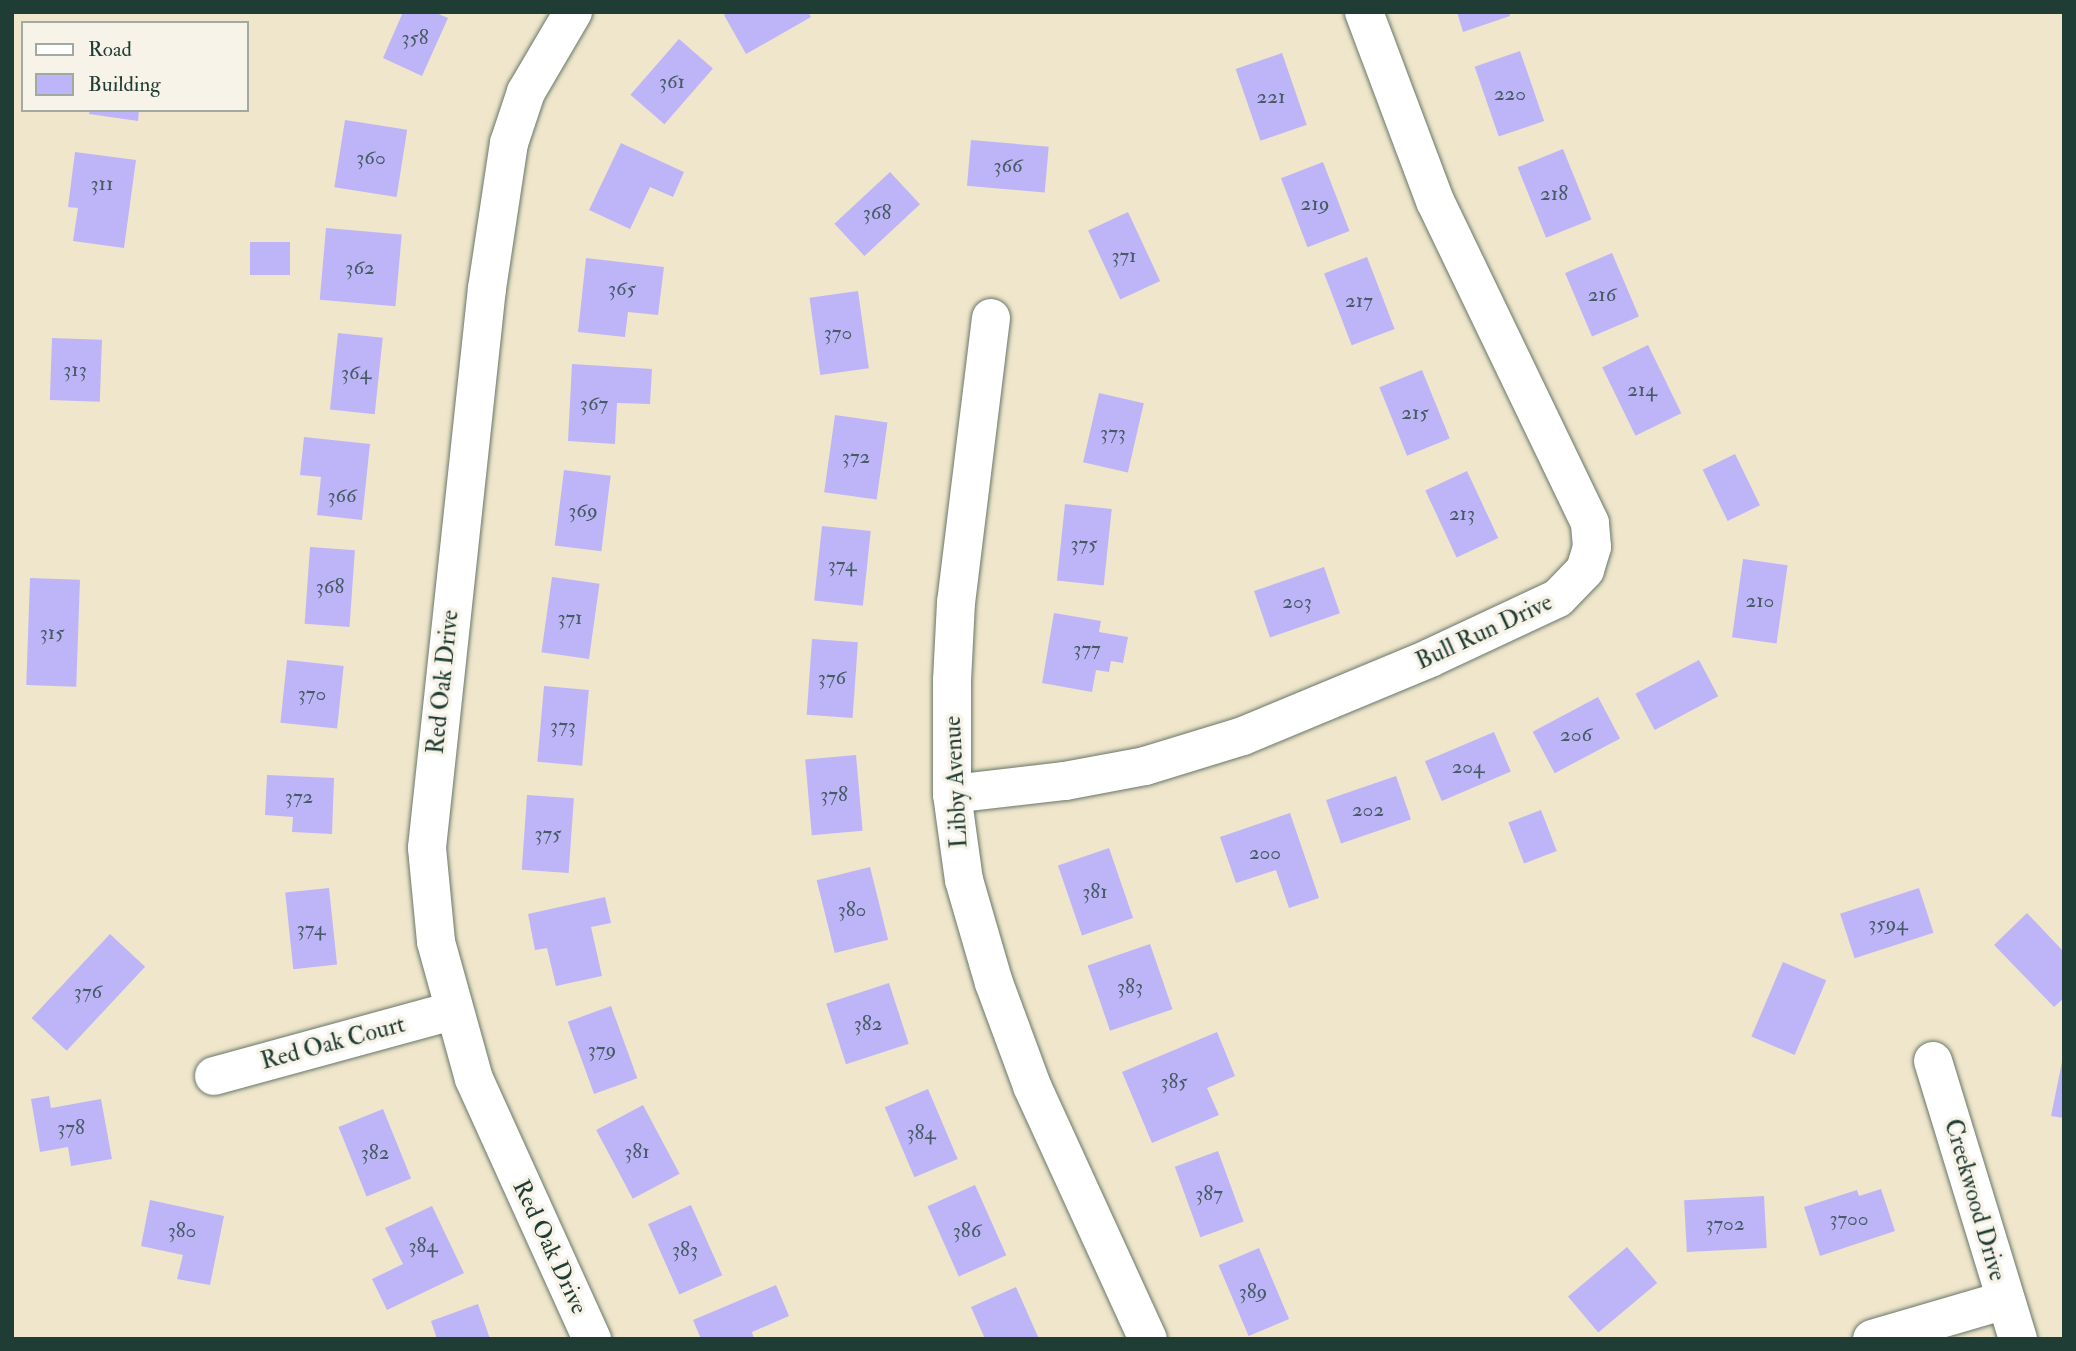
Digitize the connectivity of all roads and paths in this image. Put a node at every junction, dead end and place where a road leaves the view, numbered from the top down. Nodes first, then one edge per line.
1 (573, 12) edge
2 (1364, 12) edge
3 (991, 317) dead end
4 (952, 794) junction
5 (452, 1011) junction
6 (1933, 1061) dead end
7 (214, 1076) dead end
8 (2005, 1300) junction
9 (592, 1339) edge
10 (1148, 1339) edge
11 (1872, 1339) edge
12 (2018, 1339) edge

1 - 5 street, Red Oak Drive
2 - 4 street, Bull Run Drive
3 - 4 street, Libby Avenue
4 - 10 street, Libby Avenue
5 - 7 street, Red Oak Court
5 - 9 street, Red Oak Drive
6 - 8 street, Creekwood Drive
8 - 11 street
8 - 12 street, Creekwood Drive

